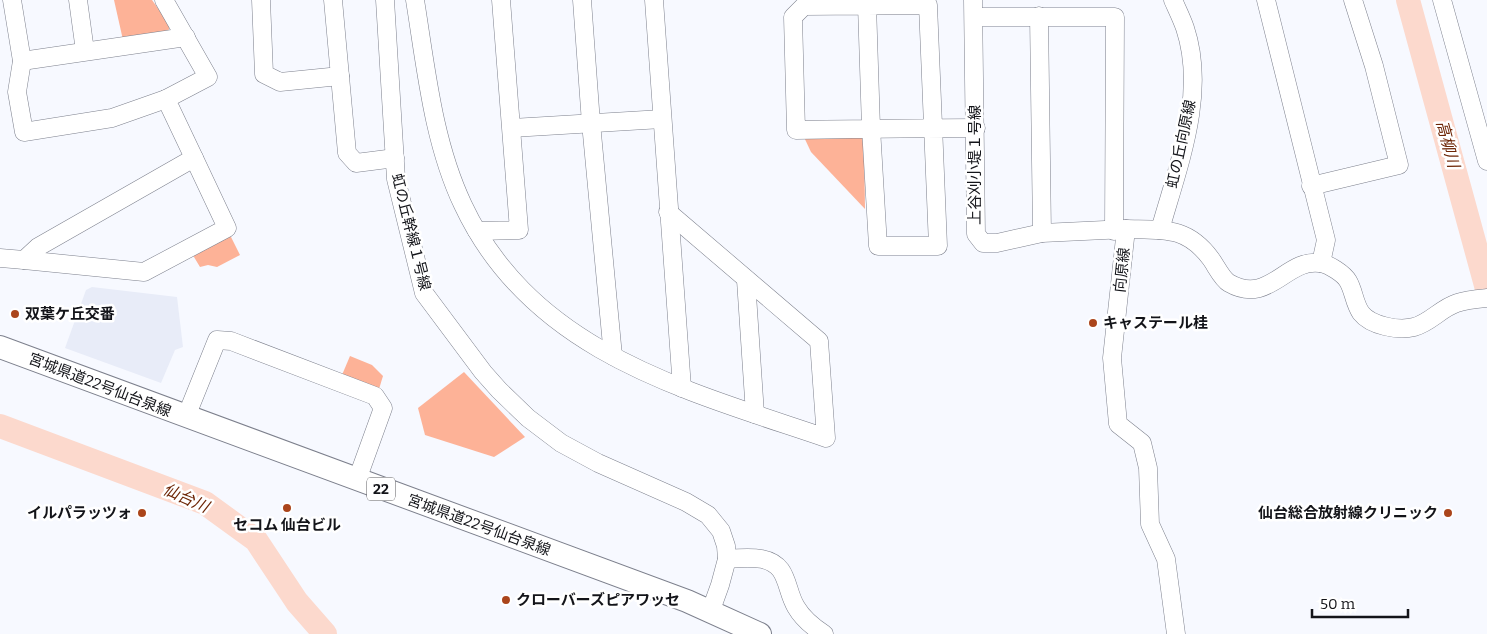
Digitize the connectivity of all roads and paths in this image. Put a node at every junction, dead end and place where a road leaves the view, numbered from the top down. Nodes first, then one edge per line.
1 (12, 0) edge
2 (78, 0) edge
3 (164, 0) edge
4 (261, 0) edge
5 (333, 0) edge
6 (385, 0) edge
7 (415, 0) edge
8 (501, 0) edge
9 (582, 0) edge
10 (654, 0) edge
11 (1173, 0) edge
12 (1266, 0) edge
13 (1353, 0) edge
14 (1442, 0) edge
15 (867, 5) junction
16 (974, 8) edge
17 (1039, 16) junction
18 (186, 37) junction
19 (85, 51) junction
20 (22, 61) junction
21 (340, 76) junction
22 (166, 99) junction
23 (662, 119) junction
24 (591, 123) junction
25 (512, 128) junction
26 (871, 128) junction
27 (933, 128) junction
28 (976, 128) junction
29 (194, 158) junction
30 (395, 158) junction
31 (1487, 162) edge
32 (1312, 186) junction
33 (668, 212) junction
34 (1120, 230) junction
35 (1160, 230) junction
36 (477, 231) junction
37 (1042, 233) junction
38 (0, 258) edge
39 (24, 260) junction
40 (1321, 263) junction
41 (746, 280) junction
42 (1487, 298) edge
43 (0, 347) edge
44 (613, 356) junction
45 (682, 388) junction
46 (755, 414) junction
47 (186, 417) junction
48 (358, 480) junction
49 (726, 558) junction
50 (711, 610) junction
51 (760, 634) edge
52 (824, 634) edge
53 (1176, 634) edge

1 - 20 street
2 - 19 street
3 - 18 street
4 - 21 street
5 - 21 street
6 - 30 street, 虹の丘幹線１号線
7 - 36 street
8 - 25 street
9 - 24 street
10 - 23 street
11 - 35 street, 虹の丘向原線
12 - 32 street
13 - 32 street
14 - 31 street
15 - 26 street
15 - 26 street
15 - 27 street
16 - 17 street
16 - 28 street, 上谷刈小堤１号線
17 - 34 street
17 - 37 street
18 - 19 street
18 - 22 street
19 - 20 street
20 - 22 street
21 - 30 street
22 - 29 street
23 - 24 street
23 - 33 street
24 - 25 street
24 - 44 street
25 - 36 street
26 - 27 street
26 - 27 street
27 - 28 street
28 - 37 street, 上谷刈小堤１号線
29 - 39 street
29 - 39 street
30 - 49 street, 虹の丘幹線１号線
32 - 40 street
33 - 41 street
33 - 45 street
34 - 35 street, 向原線
34 - 37 street, 上谷刈小堤１号線
34 - 53 street, 向原線
35 - 40 street, 向原線
36 - 44 street
38 - 39 street
40 - 42 street
41 - 46 street
41 - 46 street
43 - 47 main road, 宮城県道22号仙台泉線 / 22
44 - 45 street
45 - 46 street
47 - 48 main road, 宮城県道22号仙台泉線 / 22
47 - 48 street
48 - 50 main road, 宮城県道22号仙台泉線 / 22
49 - 50 street, 虹の丘幹線１号線
49 - 52 street
50 - 51 main road, 宮城県道22号仙台泉線 / 22

